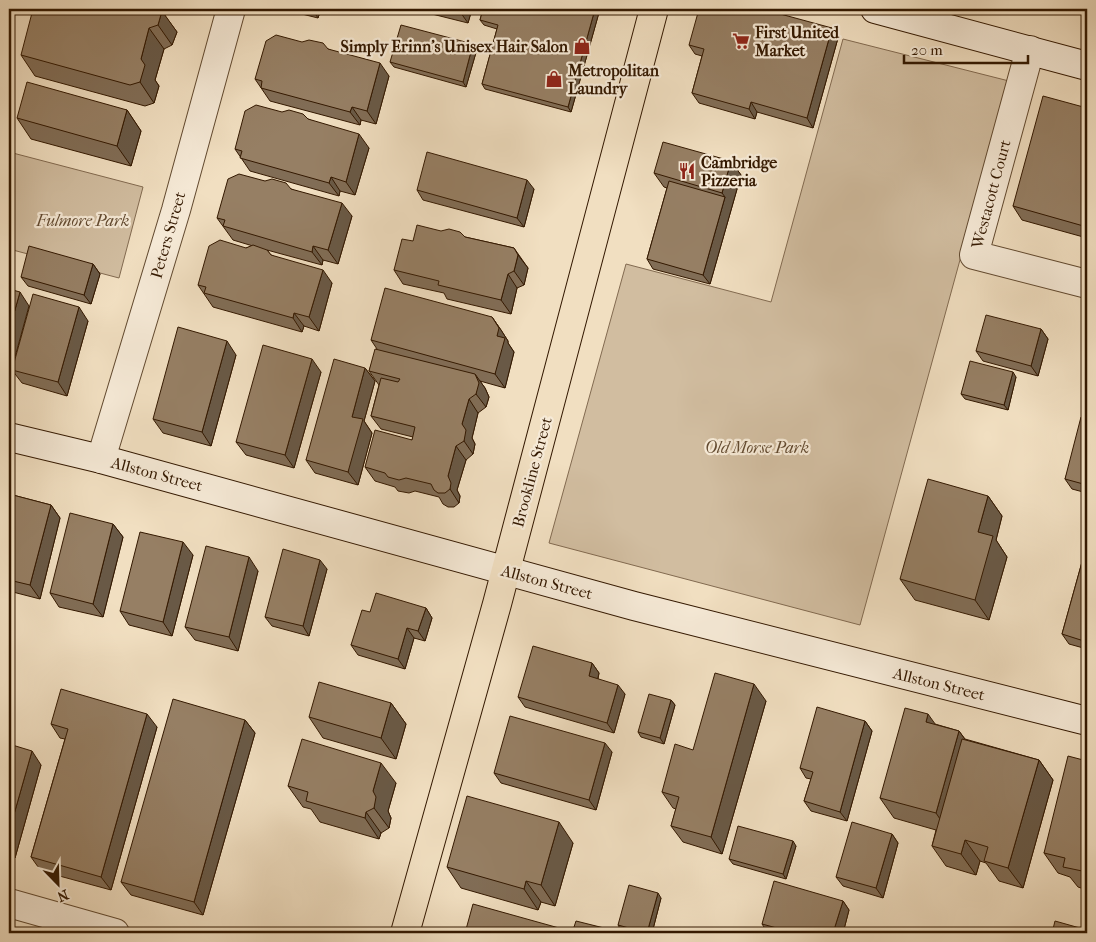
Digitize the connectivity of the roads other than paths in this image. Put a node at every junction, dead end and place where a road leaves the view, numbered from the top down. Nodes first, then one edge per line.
1 (231, 9) edge
2 (654, 9) edge
3 (875, 9) edge
4 (1030, 50) junction
5 (1087, 66) edge
6 (1087, 284) edge
7 (9, 436) edge
8 (101, 459) junction
9 (506, 570) junction
10 (1087, 721) edge
11 (9, 903) edge
12 (114, 933) edge
13 (405, 933) edge

1 - 8 street, Peters Street
2 - 9 main road, Brookline Street
3 - 4 street
4 - 5 street
4 - 6 street, Westacott Court
7 - 8 street, Allston Street
8 - 9 street, Allston Street
9 - 10 street, Allston Street
9 - 13 main road, Brookline Street
11 - 12 street

